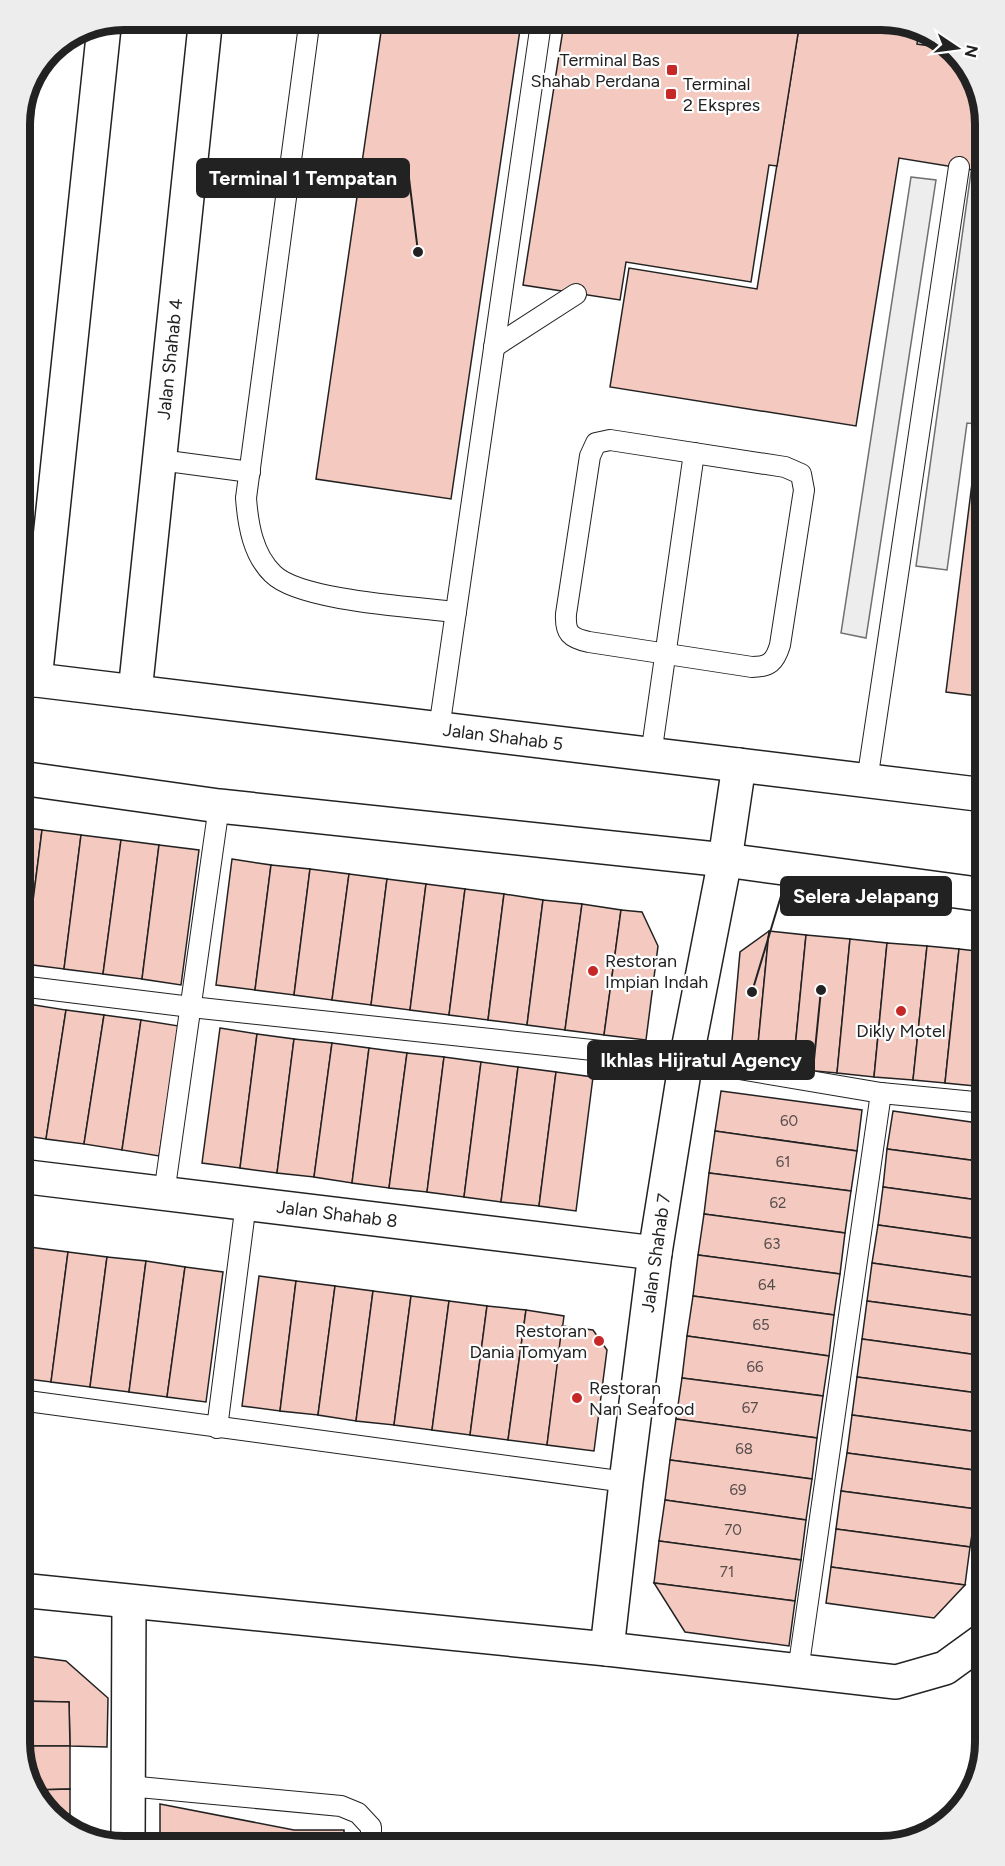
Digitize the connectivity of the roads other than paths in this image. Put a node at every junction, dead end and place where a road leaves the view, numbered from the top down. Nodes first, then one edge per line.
1 (205, 30) edge
2 (308, 30) edge
3 (540, 30) edge
4 (103, 33) edge
5 (959, 167) dead end
6 (576, 294) dead end
7 (494, 347) junction
8 (694, 453) junction
9 (160, 460) junction
10 (250, 472) junction
11 (456, 612) junction
12 (30, 654) edge
13 (665, 654) junction
14 (30, 679) edge
15 (135, 692) junction
16 (439, 729) junction
17 (651, 755) junction
18 (739, 765) junction
19 (30, 779) edge
20 (867, 781) junction
21 (975, 794) edge
22 (219, 806) junction
23 (725, 860) junction
24 (975, 894) edge
25 (30, 987) edge
26 (191, 1007) junction
27 (686, 1060) junction
28 (881, 1093) junction
29 (975, 1102) edge
30 (30, 1177) edge
31 (164, 1194) junction
32 (246, 1203) junction
33 (655, 1253) junction
34 (30, 1402) edge
35 (217, 1428) junction
36 (626, 1482) junction
37 (30, 1591) edge
38 (129, 1602) junction
39 (975, 1647) edge
40 (607, 1648) junction
41 (798, 1671) junction
42 (128, 1786) junction
43 (128, 1836) edge
44 (371, 1836) edge

1 - 9 street, Jalan Shahab 4
2 - 10 lane
3 - 7 lane
4 - 12 street
5 - 20 lane
6 - 7 lane
7 - 11 lane
8 - 13 lane
8 - 13 lane
8 - 13 lane
9 - 10 lane
9 - 15 street, Jalan Shahab 4
10 - 11 lane
11 - 16 lane
13 - 17 lane
14 - 15 street, Jalan Shahab 5
15 - 16 street, Jalan Shahab 5
16 - 17 street, Jalan Shahab 5
17 - 18 street, Jalan Shahab 5
18 - 20 street, Jalan Shahab 5
18 - 23 street, Jalan Shahab 7
19 - 22 street
20 - 21 street, Jalan Shahab 5
22 - 23 street
22 - 26 lane
23 - 24 street
23 - 27 street, Jalan Shahab 7
25 - 26 lane
26 - 27 lane
26 - 31 lane
27 - 28 lane
27 - 33 street, Jalan Shahab 7
28 - 29 lane
28 - 41 lane
30 - 31 street, Jalan Shahab 8
31 - 32 street, Jalan Shahab 8
32 - 33 street, Jalan Shahab 8
32 - 35 lane
33 - 36 street, Jalan Shahab 7
34 - 35 lane
35 - 36 lane
36 - 40 street, Jalan Shahab 7
37 - 38 street
38 - 40 street
38 - 42 street
39 - 41 street
40 - 41 street
42 - 43 street
42 - 44 lane

